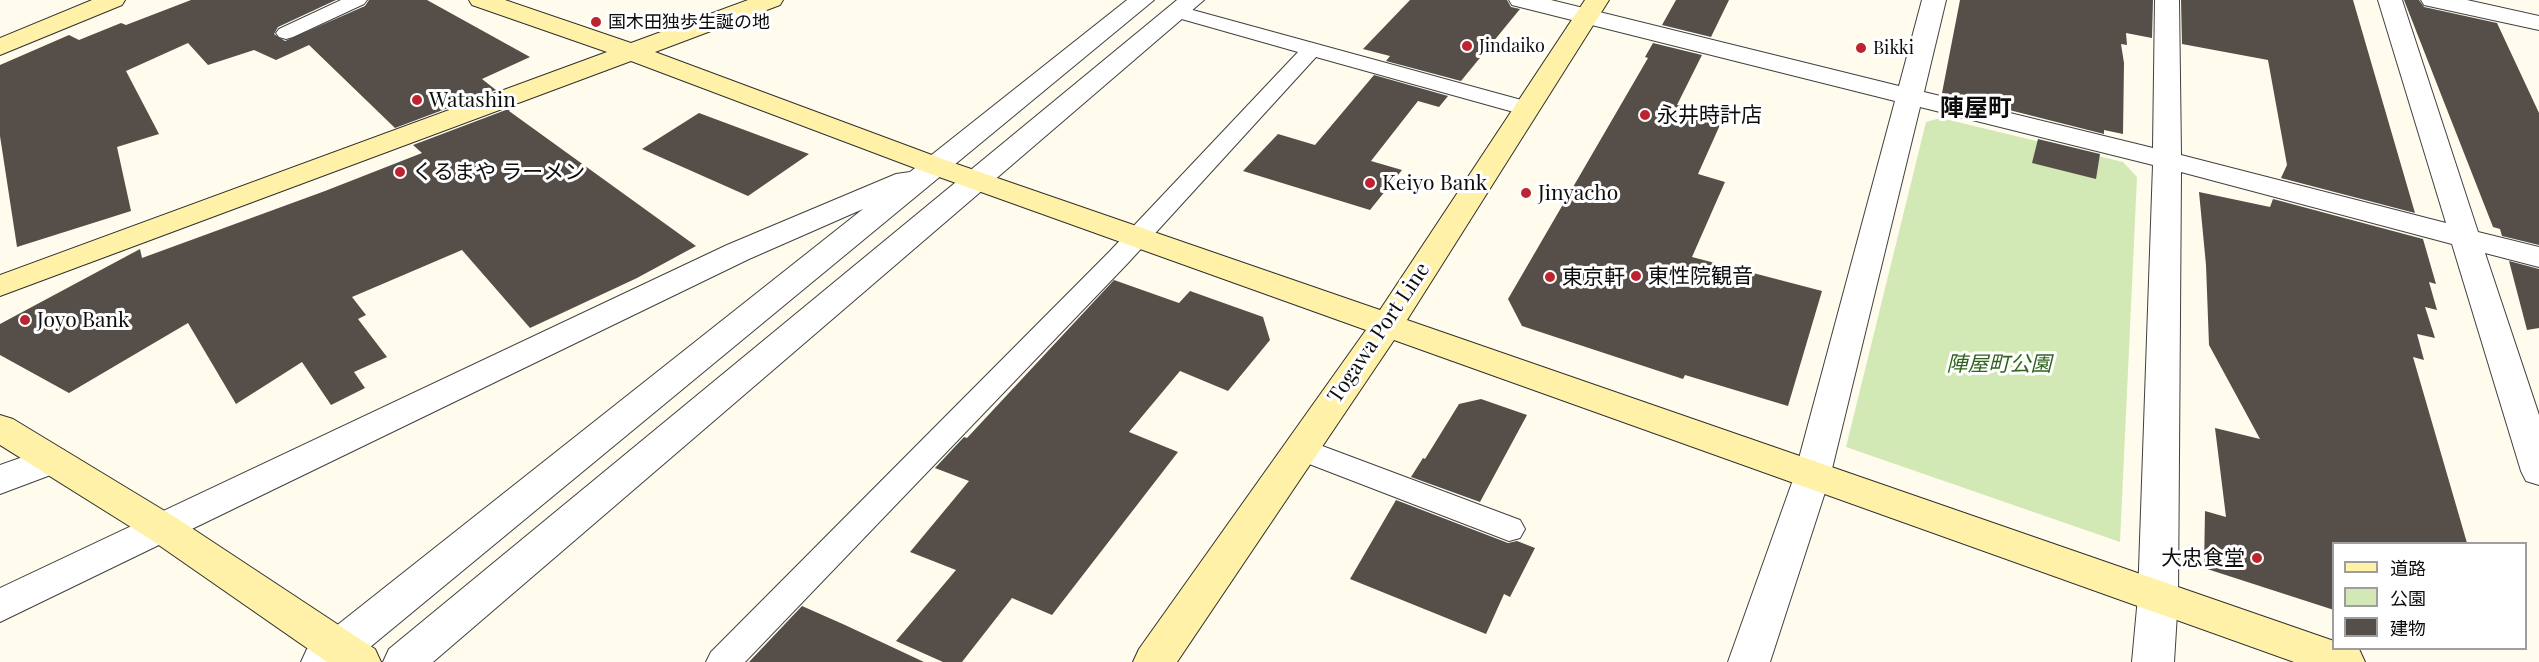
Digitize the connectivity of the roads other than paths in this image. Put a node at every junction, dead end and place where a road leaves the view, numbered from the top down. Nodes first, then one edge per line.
1 (113, 0) edge
2 (357, 0) edge
3 (481, 0) edge
4 (771, 0) edge
5 (1142, 0) edge
6 (1521, 0) edge
7 (1934, 0) edge
8 (2167, 0) edge
9 (2390, 0) edge
10 (2433, 0) edge
11 (1185, 6) edge
12 (1592, 8) edge
13 (2539, 23) edge
14 (286, 33) dead end
15 (0, 47) edge
16 (1312, 49) junction
17 (632, 52) junction
18 (1908, 96) junction
19 (1528, 109) junction
20 (2167, 160) junction
21 (938, 167) junction
22 (978, 181) junction
23 (1138, 237) junction
24 (2465, 239) junction
25 (2539, 257) edge
26 (0, 286) edge
27 (1387, 325) junction
28 (2529, 411) edge
29 (0, 428) edge
30 (1300, 448) junction
31 (51, 460) junction
32 (2539, 471) edge
33 (1812, 477) junction
34 (0, 480) edge
35 (164, 529) junction
36 (1509, 529) dead end
37 (2158, 597) junction
38 (0, 606) edge
39 (340, 658) edge
40 (404, 662) edge
41 (723, 662) edge
42 (1154, 662) edge
43 (1749, 662) edge
44 (2153, 662) edge
45 (2344, 662) edge

1 - 15 street
2 - 14 lane
3 - 17 street
4 - 17 street
5 - 21 street
6 - 12 street
7 - 18 street
8 - 20 street
9 - 24 street
10 - 13 street
11 - 16 lane
11 - 22 street
12 - 18 street
12 - 19 street, Togawa Port Line
16 - 19 lane
16 - 23 lane
17 - 21 street
17 - 26 street
18 - 20 street
18 - 33 street
19 - 27 street, Togawa Port Line
20 - 24 street
20 - 37 street
21 - 22 street
21 - 35 street
21 - 39 street
22 - 23 street
22 - 40 street
23 - 27 street
23 - 41 lane
24 - 25 street
24 - 28 street
27 - 30 street, Togawa Port Line
27 - 33 street
28 - 32 street
29 - 31 street
30 - 36 lane
30 - 42 street, Togawa Port Line
31 - 34 street
31 - 35 street
33 - 37 street
33 - 43 street
35 - 38 street
35 - 39 street
37 - 44 street
37 - 45 street

